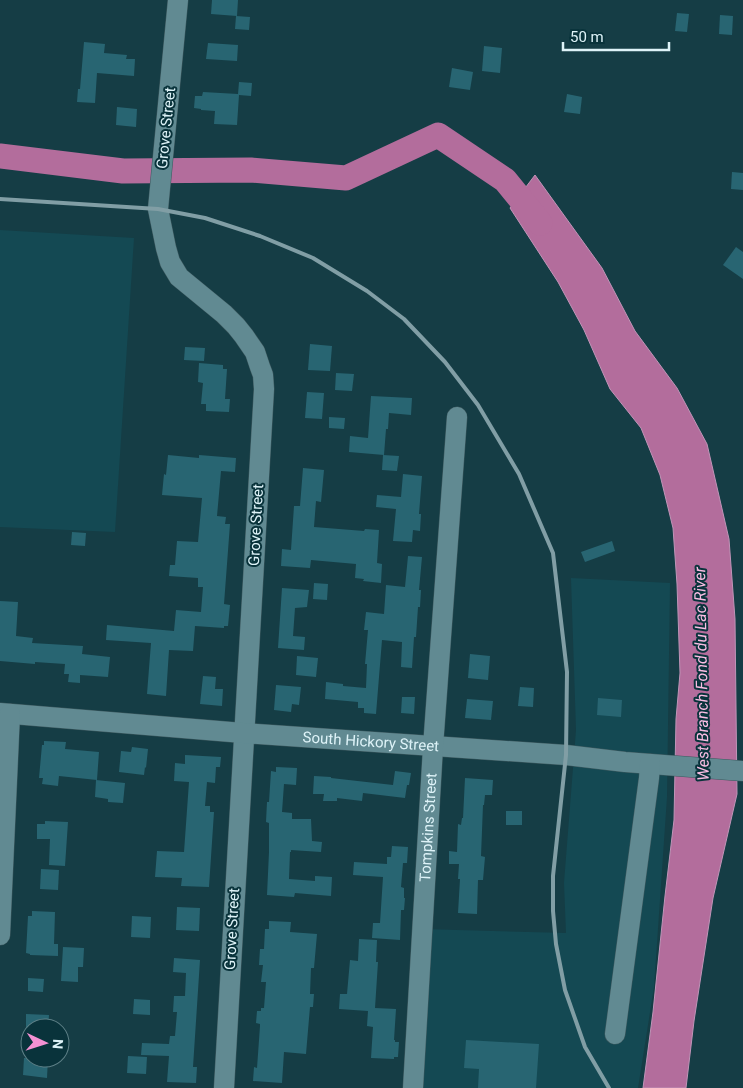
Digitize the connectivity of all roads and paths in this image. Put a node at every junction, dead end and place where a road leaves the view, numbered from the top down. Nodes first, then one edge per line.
1 (178, 0) edge
2 (457, 417) dead end
3 (5, 713) edge
4 (244, 733) junction
5 (433, 747) junction
6 (659, 765) junction
7 (743, 771) edge
8 (0, 935) edge
9 (615, 1034) dead end
10 (224, 1088) edge
11 (413, 1088) edge

1 - 4 street, Grove Street
2 - 5 street, Tompkins Street
3 - 4 street, South Hickory Street
3 - 8 street
4 - 5 street, South Hickory Street
4 - 10 street, Grove Street
5 - 6 street, South Hickory Street
5 - 11 street, Tompkins Street
6 - 7 street, South Hickory Street
6 - 9 street

